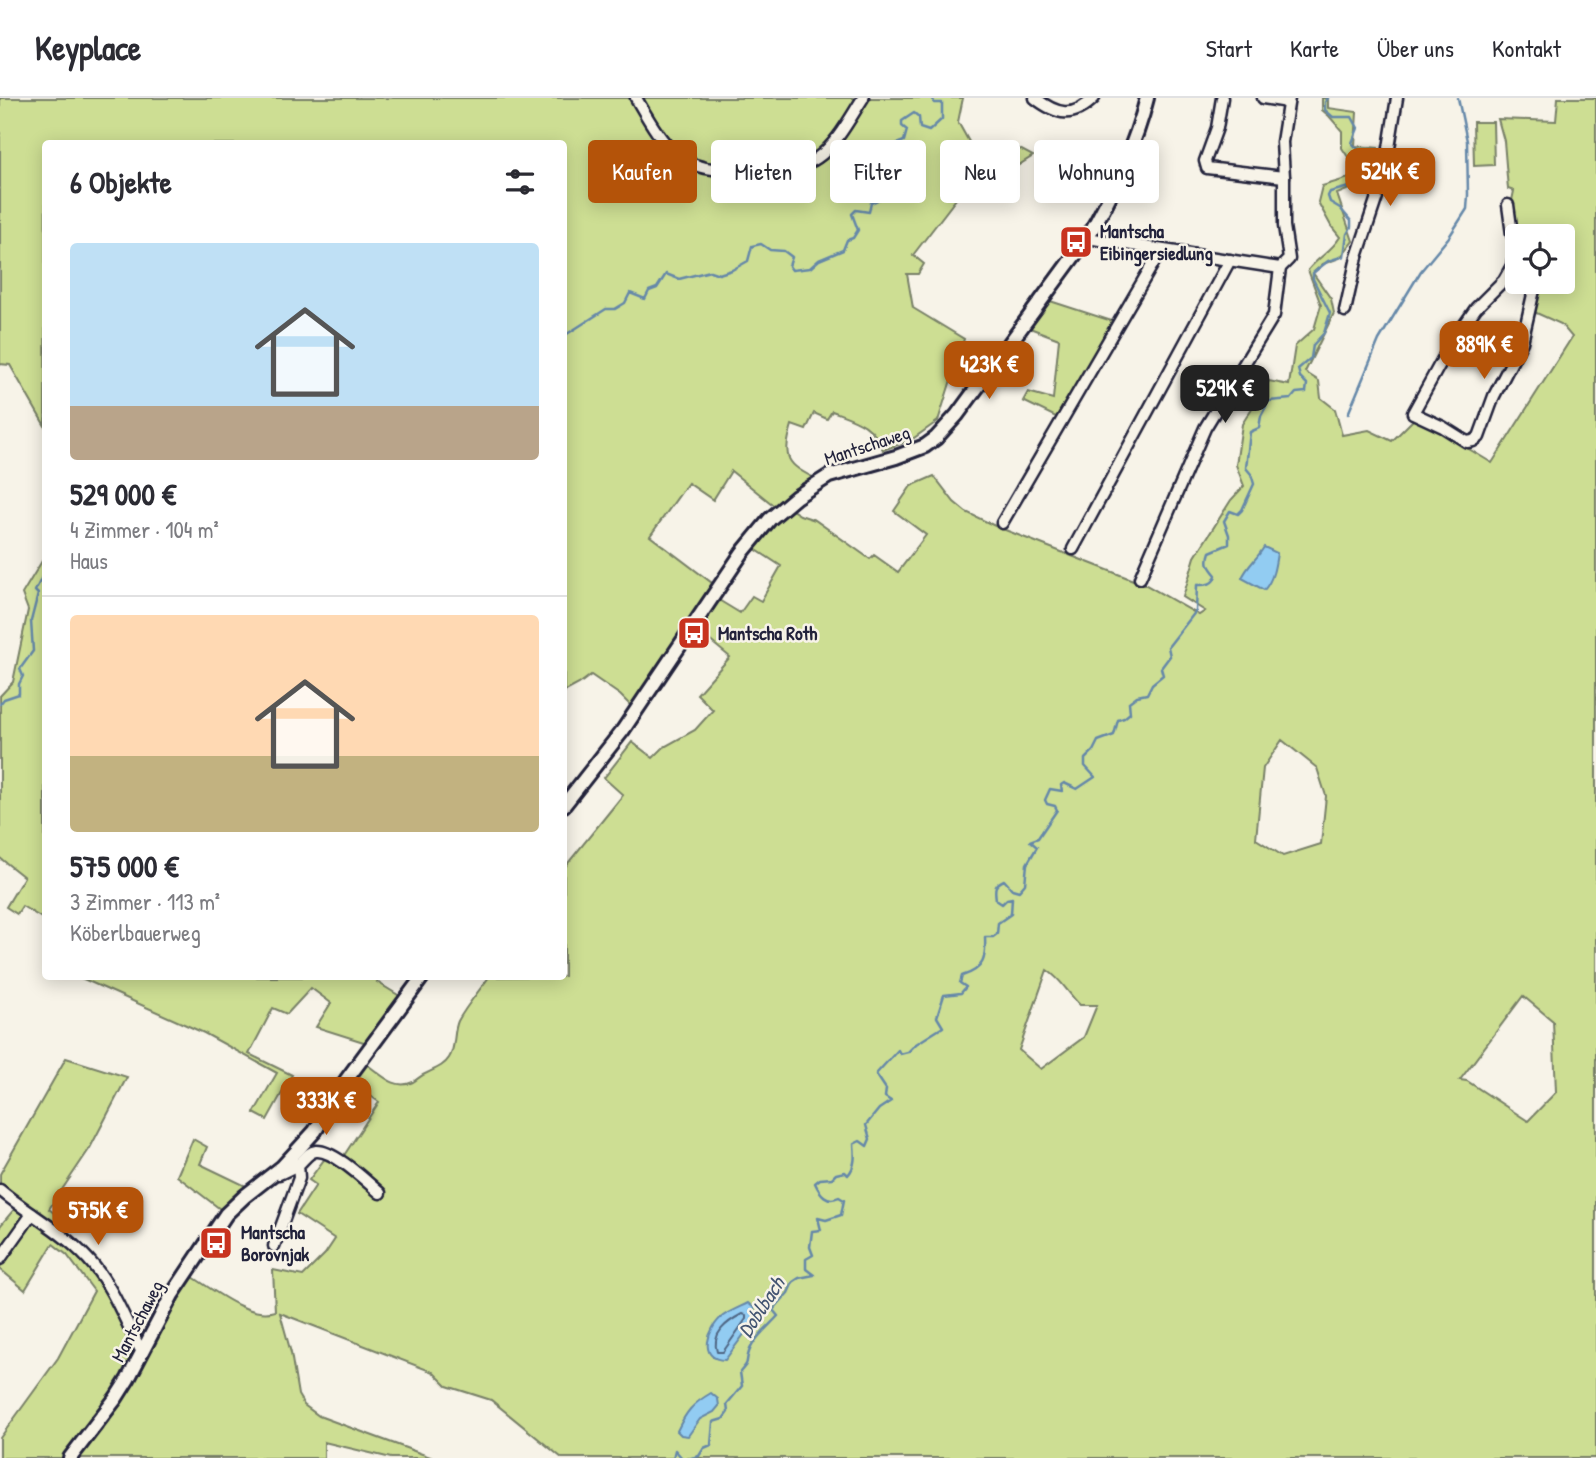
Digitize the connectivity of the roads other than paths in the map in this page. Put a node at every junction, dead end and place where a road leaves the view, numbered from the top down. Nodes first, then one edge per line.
1 (636, 98) edge
2 (863, 98) edge
3 (1035, 98) edge
4 (1094, 98) edge
5 (1147, 98) edge
6 (1222, 98) edge
7 (1262, 98) edge
8 (1397, 98) edge
9 (1289, 100) edge
10 (1284, 177) junction
11 (1507, 205) dead end
12 (1511, 224) edge
13 (1087, 239) junction
14 (1161, 250) junction
15 (1230, 260) junction
16 (1280, 268) junction
17 (1505, 277) edge
18 (1533, 294) edge
19 (1345, 310) dead end
20 (1002, 523) dead end
21 (1073, 549) dead end
22 (1140, 578) dead end
23 (567, 801) edge
24 (421, 980) edge
25 (315, 1131) junction
26 (309, 1154) junction
27 (298, 1164) junction
28 (263, 1182) junction
29 (0, 1190) edge
30 (380, 1193) dead end
31 (32, 1214) junction
32 (274, 1247) dead end
33 (0, 1259) edge
34 (142, 1352) junction
35 (70, 1458) edge

1 - 2 street
3 - 4 street
5 - 13 street, Mantschaweg
6 - 10 street
7 - 9 street
8 - 19 street
9 - 10 street
10 - 16 street
11 - 12 street
13 - 14 street
13 - 23 street, Mantschaweg
14 - 15 street
14 - 20 street
15 - 16 street
15 - 21 street
16 - 22 street
17 - 18 street
24 - 25 street, Mantschaweg
25 - 26 street
25 - 28 street, Mantschaweg
26 - 27 street
26 - 30 street
27 - 28 street
27 - 32 street
28 - 34 street, Mantschaweg
29 - 31 street
31 - 33 street
31 - 34 street
34 - 35 street, Mantschaweg

